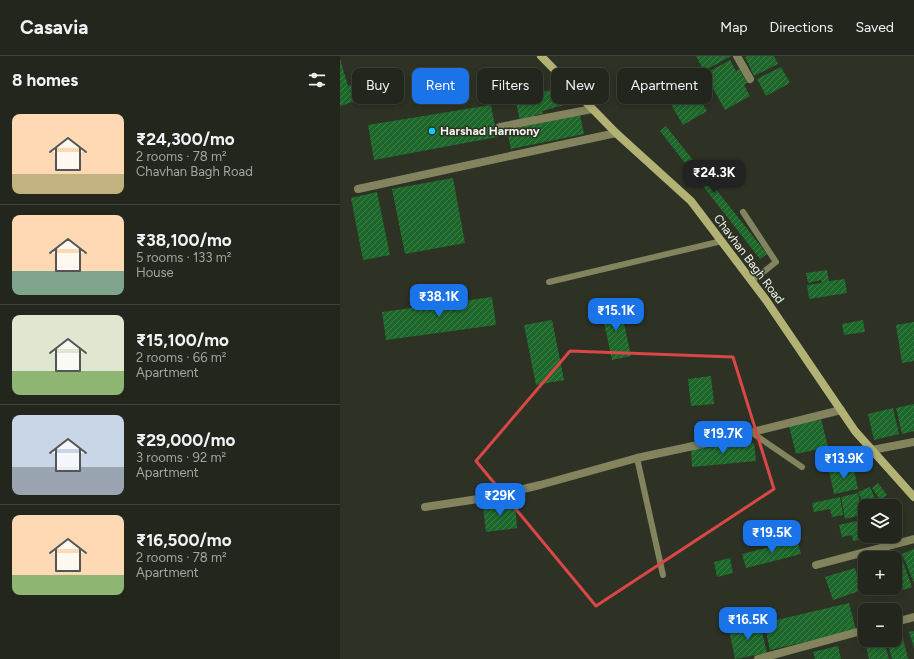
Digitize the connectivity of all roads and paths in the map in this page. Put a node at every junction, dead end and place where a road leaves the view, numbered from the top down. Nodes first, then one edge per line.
1 (541, 56) edge
2 (737, 56) edge
3 (750, 78) dead end
4 (592, 109) junction
5 (500, 128) dead end
6 (616, 133) junction
7 (358, 188) dead end
8 (743, 212) dead end
9 (722, 241) junction
10 (752, 281) junction
11 (549, 282) dead end
12 (840, 410) junction
13 (752, 432) junction
14 (914, 442) edge
15 (872, 450) junction
16 (637, 458) junction
17 (802, 467) dead end
18 (914, 497) edge
19 (425, 507) dead end
20 (914, 539) edge
21 (816, 565) dead end
22 (663, 575) dead end
23 (914, 617) edge
24 (902, 620) edge
25 (858, 632) edge
26 (758, 659) edge

1 - 4 street, Chavhan Bagh Road
2 - 3 street
4 - 5 street
4 - 6 street, Chavhan Bagh Road
6 - 7 street
6 - 9 street, Chavhan Bagh Road
8 - 10 lane
9 - 10 street, Chavhan Bagh Road
9 - 11 lane
10 - 12 street, Chavhan Bagh Road
12 - 13 street
12 - 15 street, Chavhan Bagh Road
13 - 16 street
13 - 17 lane
14 - 15 street
15 - 18 street, Chavhan Bagh Road
16 - 19 street
16 - 22 lane
20 - 21 street
23 - 24 street
25 - 26 street

